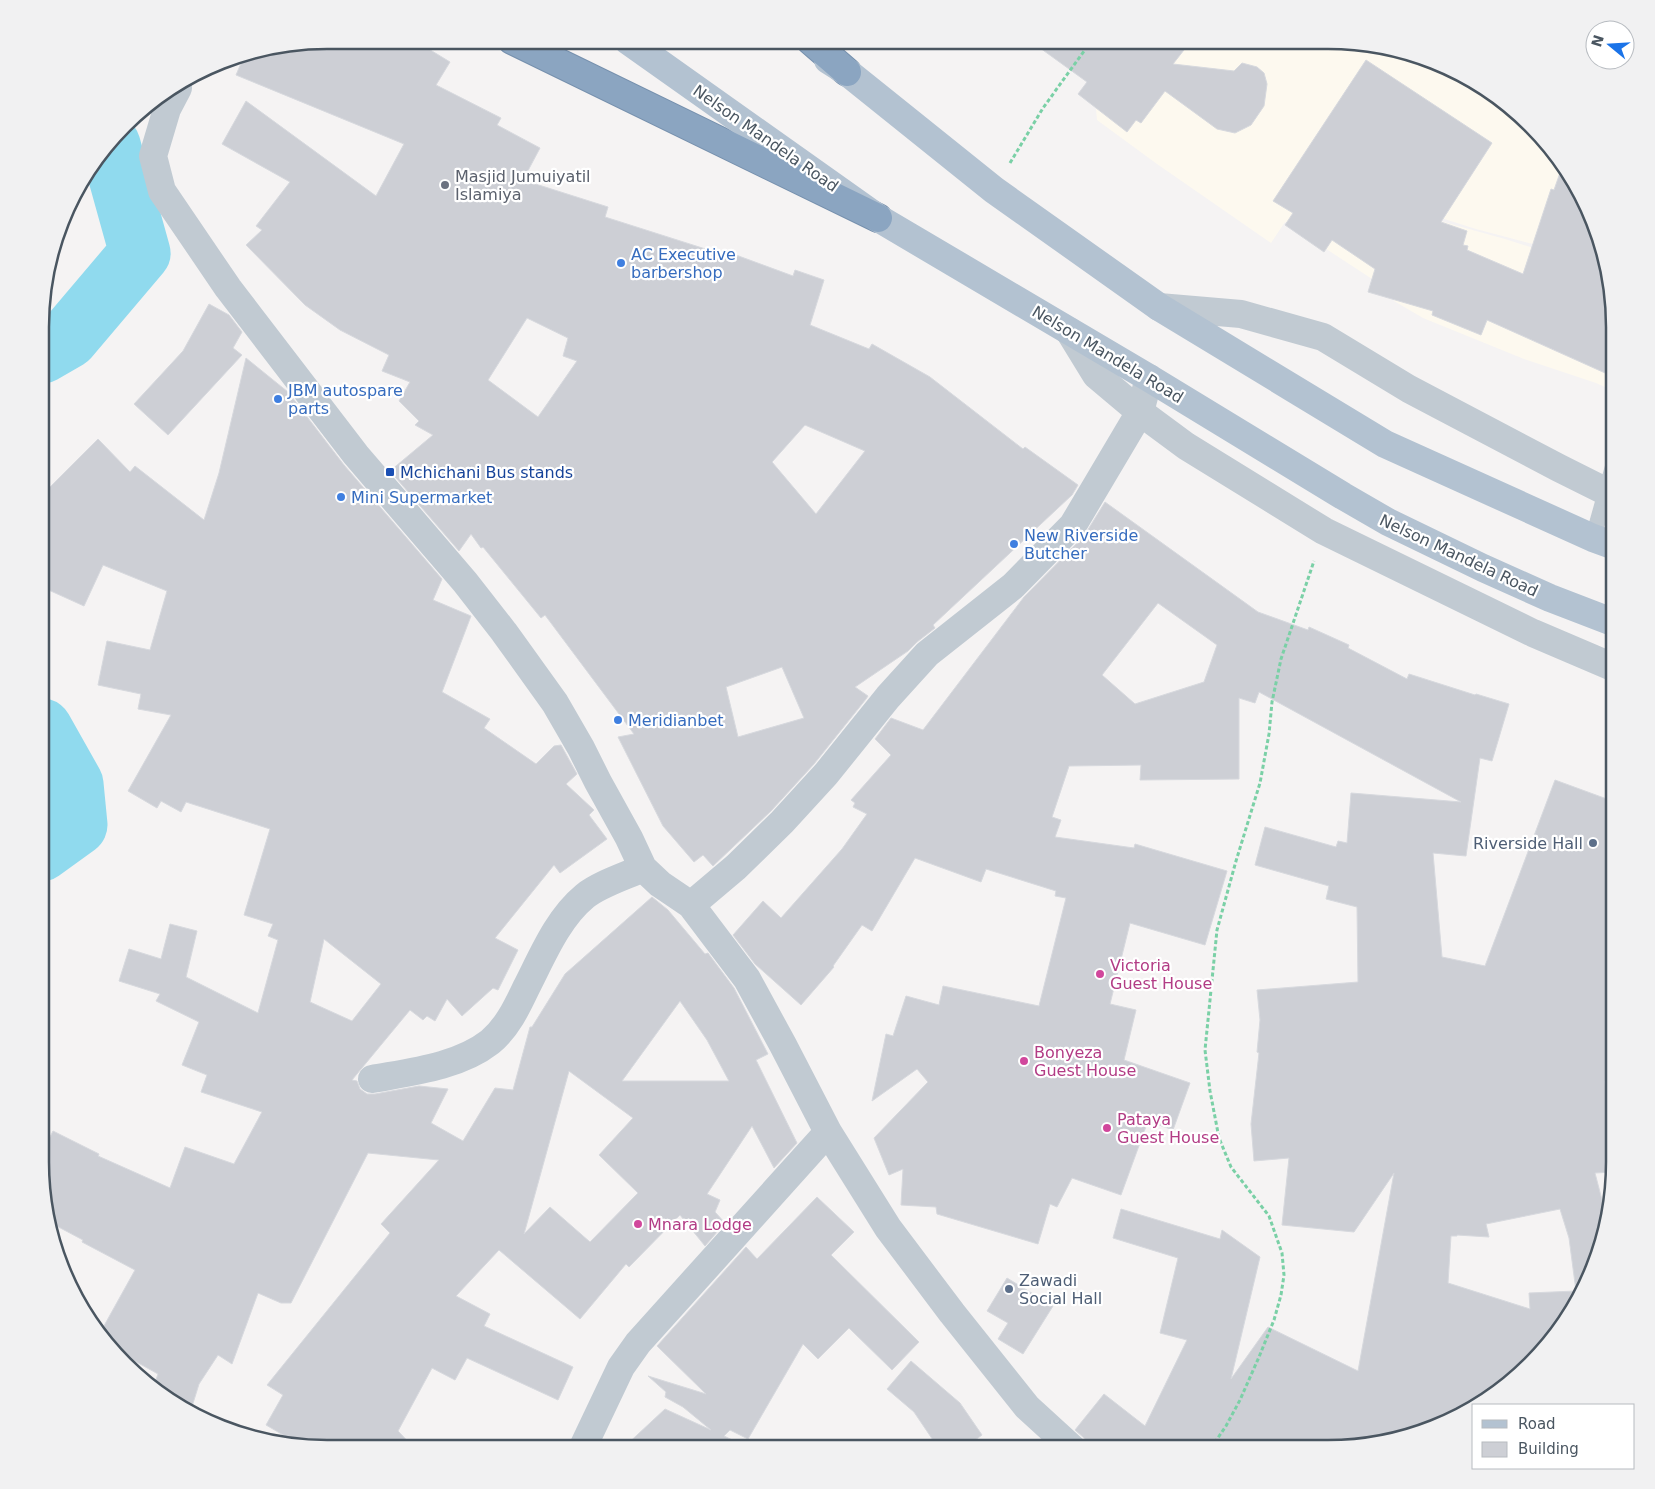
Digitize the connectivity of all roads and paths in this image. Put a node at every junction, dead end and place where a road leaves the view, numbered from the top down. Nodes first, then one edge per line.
1 (531, 49) edge
2 (640, 49) edge
3 (812, 49) edge
4 (820, 49) edge
5 (1086, 49) edge
6 (847, 72) junction
7 (175, 94) edge
8 (994, 190) junction
9 (878, 218) junction
10 (1159, 306) junction
11 (1070, 331) junction
12 (1149, 378) junction
13 (1140, 412) junction
14 (1606, 492) edge
15 (1606, 526) edge
16 (1324, 531) junction
17 (1604, 542) edge
18 (1606, 619) edge
19 (1606, 664) edge
20 (643, 868) junction
21 (691, 905) junction
22 (372, 1079) dead end
23 (828, 1132) junction
24 (586, 1440) edge
25 (1064, 1440) edge
26 (1216, 1440) edge

1 - 9 highway
2 - 9 main road, Nelson Mandela Road
3 - 6 main road
4 - 6 highway
5 - 8 path
6 - 8 main road
7 - 20 street
8 - 10 main road
9 - 11 main road, Nelson Mandela Road
10 - 14 street
10 - 17 main road
11 - 12 main road, Nelson Mandela Road
11 - 13 street
12 - 13 street
12 - 18 main road, Nelson Mandela Road
13 - 16 street
13 - 21 street
15 - 17 lane
16 - 19 street
16 - 26 path
20 - 21 street
20 - 22 street
21 - 23 street
23 - 24 street
23 - 25 street

